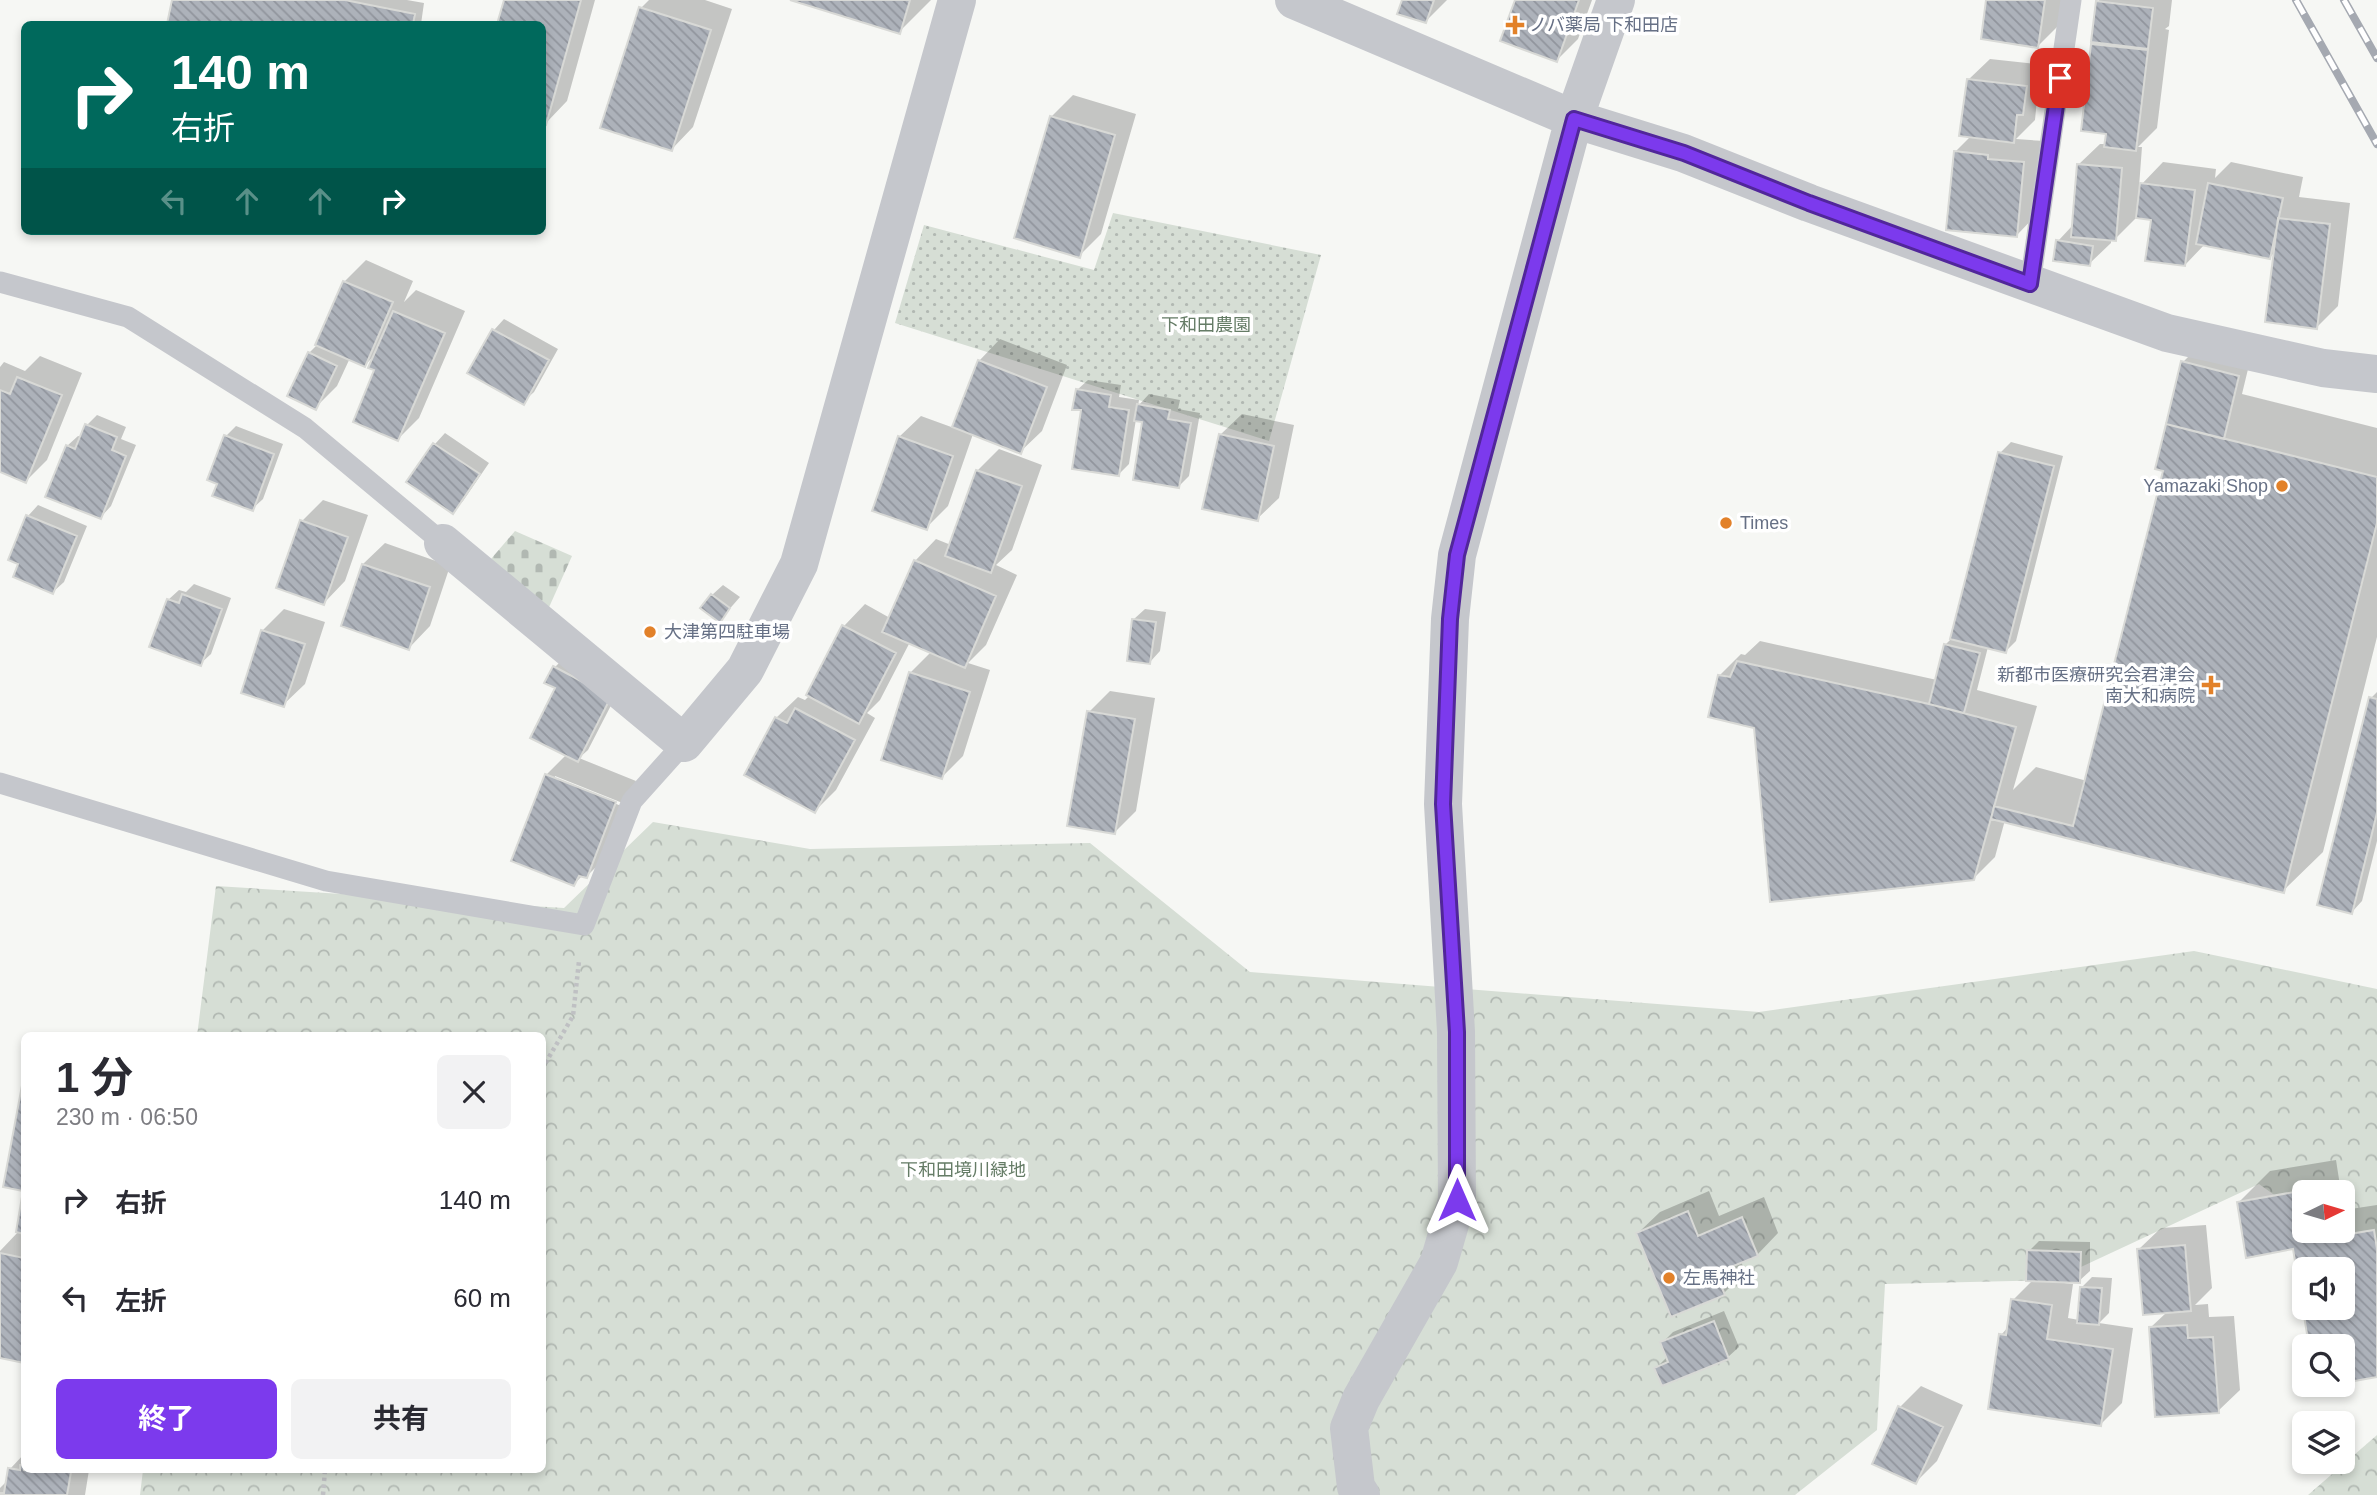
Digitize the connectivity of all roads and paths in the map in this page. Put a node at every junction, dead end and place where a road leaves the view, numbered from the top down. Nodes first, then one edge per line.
1 (957, 0) edge
2 (1294, 0) edge
3 (1616, 0) edge
4 (2071, 0) edge
5 (1574, 119) junction
6 (0, 282) edge
7 (2030, 284) junction
8 (2377, 374) edge
9 (443, 543) joint
10 (684, 743) junction
11 (0, 783) edge
12 (584, 925) junction
13 (546, 1062) edge
14 (326, 1473) edge
15 (323, 1495) edge
16 (1361, 1495) edge

1 - 10 street
2 - 5 street
3 - 5 street
4 - 7 lane
5 - 7 street
5 - 16 street
6 - 9 lane
7 - 8 street
9 - 10 street
10 - 12 lane
11 - 12 lane
12 - 13 path
14 - 15 path

